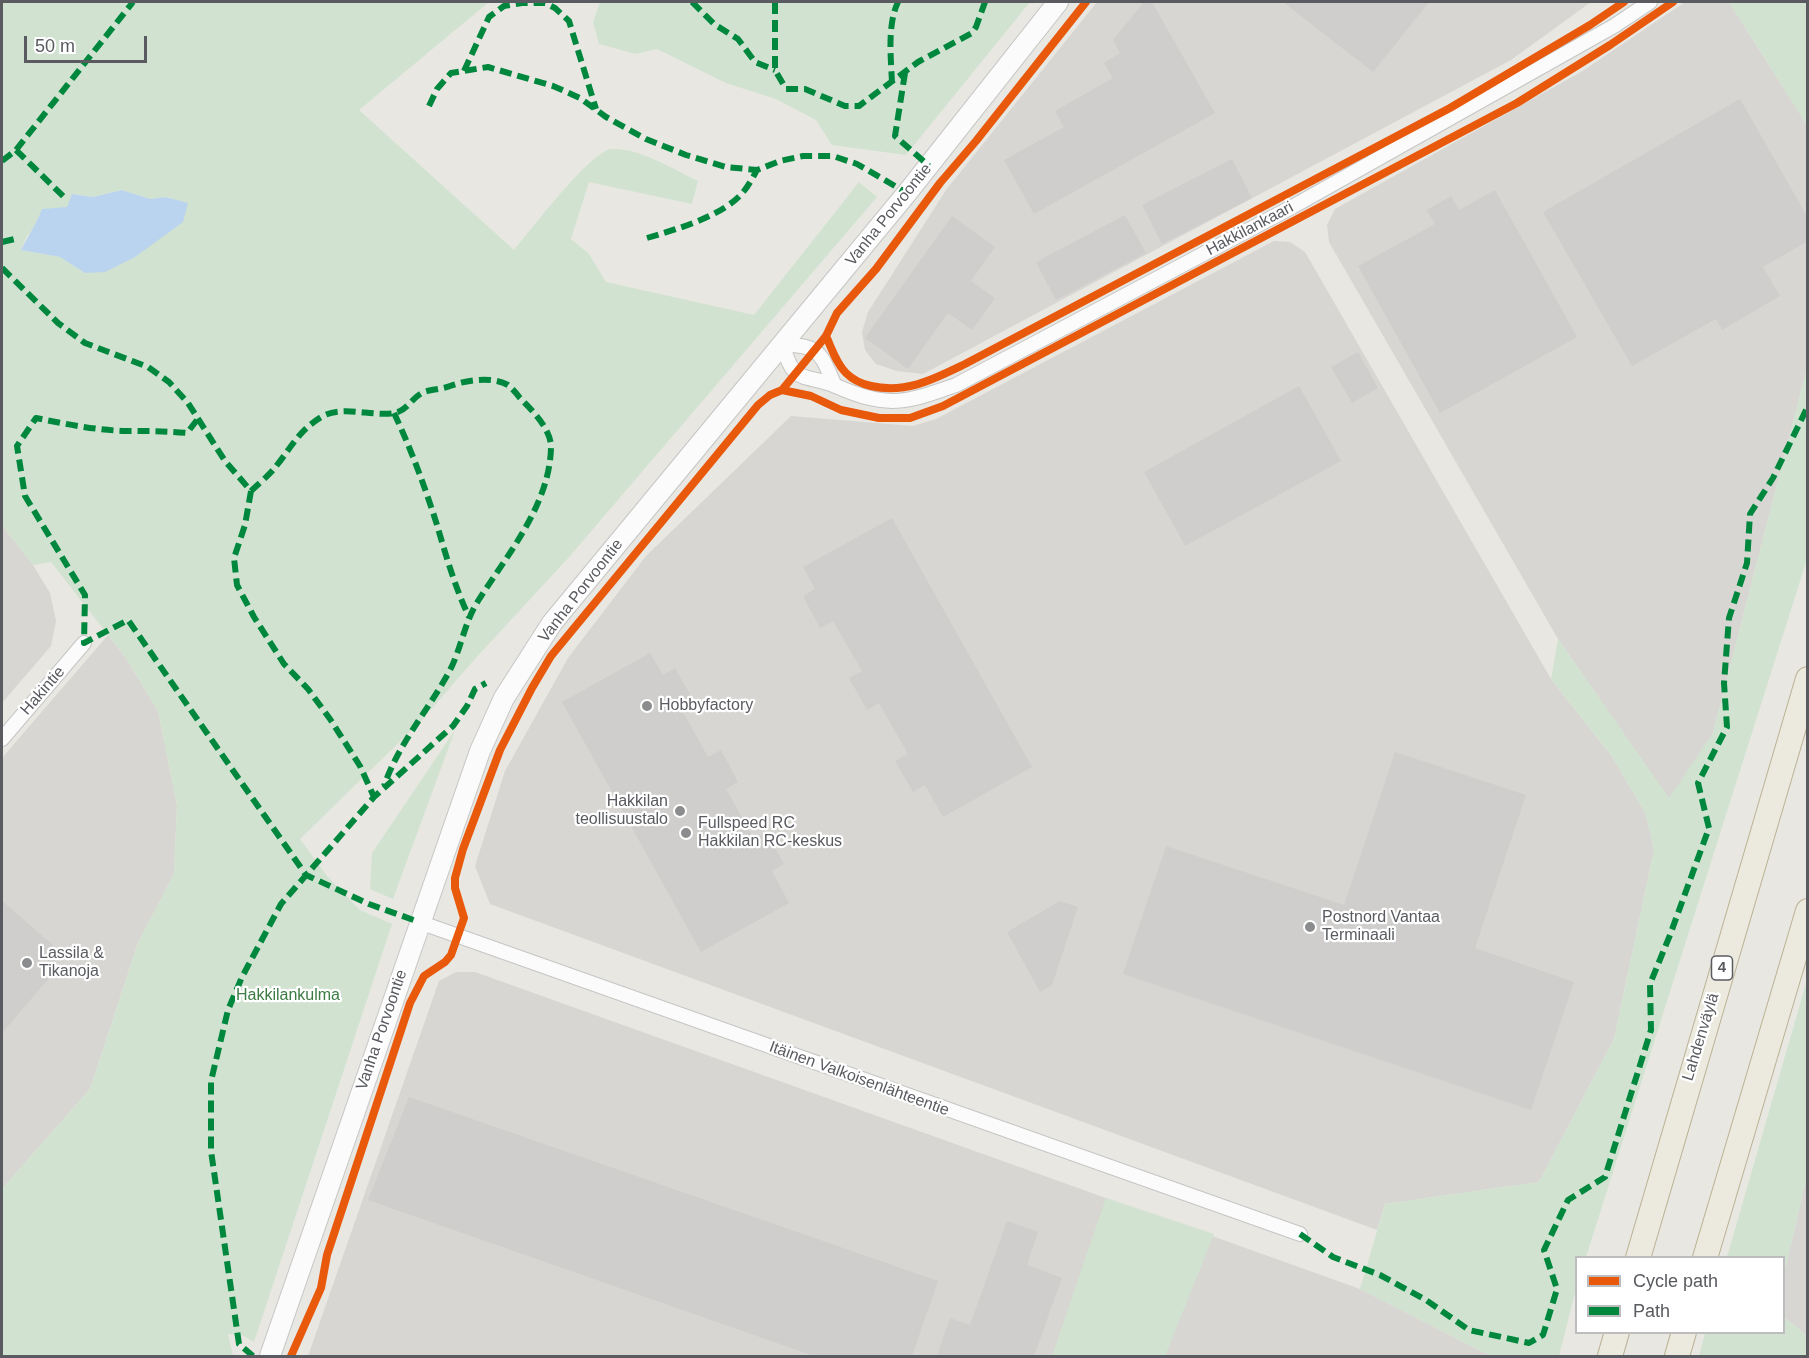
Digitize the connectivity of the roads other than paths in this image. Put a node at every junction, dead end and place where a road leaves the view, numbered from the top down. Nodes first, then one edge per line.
1 (1058, 2) edge
2 (1650, 2) edge
3 (783, 345) junction
4 (836, 386) junction
5 (84, 643) dead end
6 (1808, 679) edge
7 (2, 739) edge
8 (1808, 911) edge
9 (419, 922) junction
10 (1300, 1234) dead end
11 (1638, 1256) edge
12 (1705, 1256) edge
13 (1616, 1334) edge
14 (1683, 1334) edge
15 (270, 1356) edge
16 (1610, 1356) edge
17 (1677, 1356) edge

1 - 3 main road, Vanha Porvoontie
2 - 4 street, Hakkilankaari
3 - 4 street, Hakkilankaari
3 - 4 street
3 - 9 main road, Vanha Porvoontie
5 - 7 street, Hakintie
6 - 11 highway, Lahdenväylä / 4
8 - 12 highway
9 - 10 street, Itäinen Valkoisenlähteentie
9 - 15 main road, Vanha Porvoontie
13 - 16 highway
14 - 17 highway

